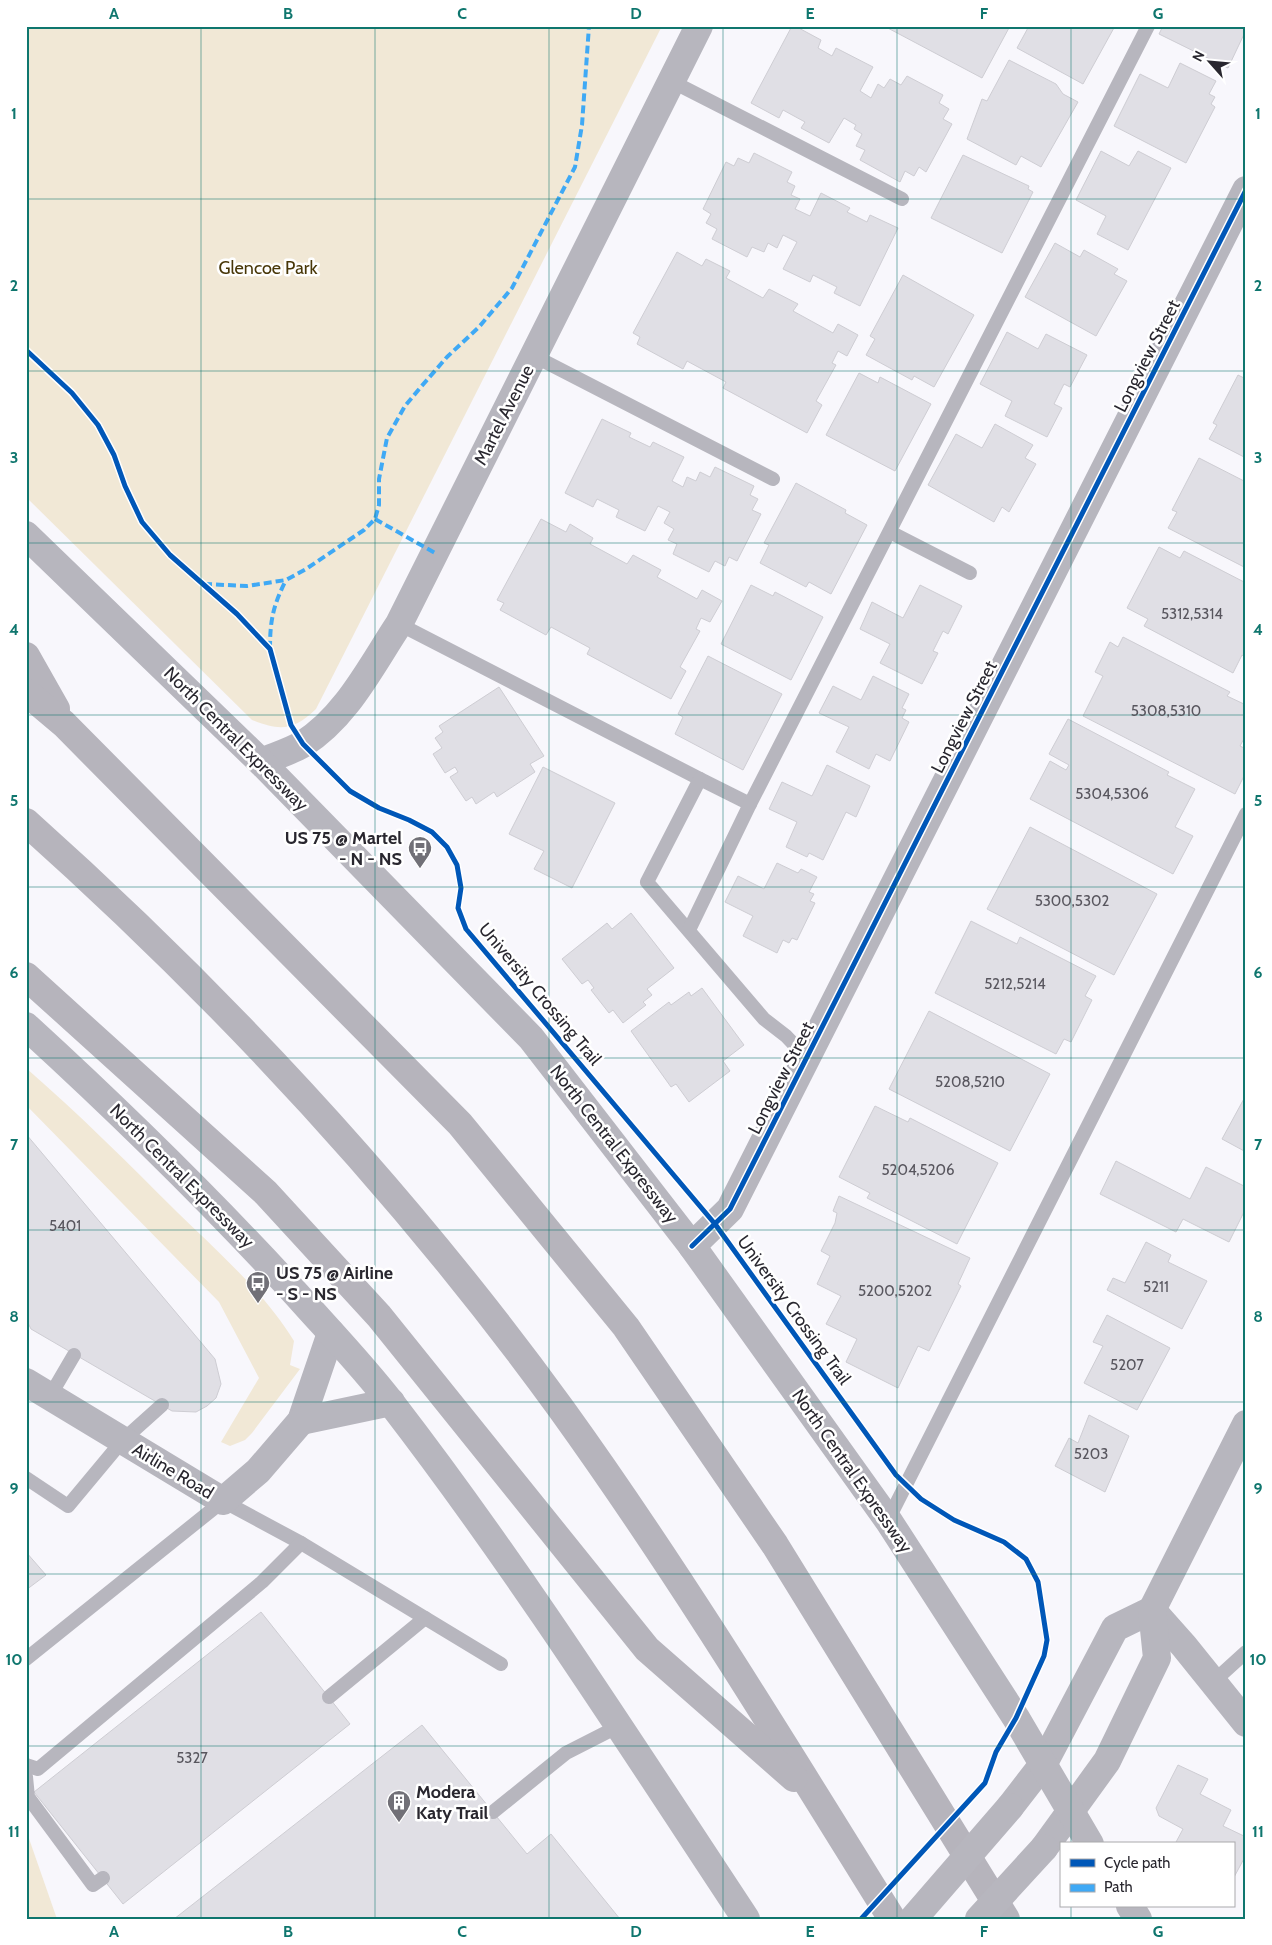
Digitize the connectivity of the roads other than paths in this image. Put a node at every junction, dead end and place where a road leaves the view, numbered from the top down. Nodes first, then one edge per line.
1 (699, 26) edge
2 (1148, 26) edge
3 (671, 81) junction
4 (1246, 190) edge
5 (902, 199) dead end
6 (534, 356) junction
7 (773, 479) dead end
8 (890, 532) junction
9 (26, 535) edge
10 (970, 573) dead end
11 (399, 624) junction
12 (26, 656) edge
13 (26, 692) edge
14 (64, 724) junction
15 (261, 762) junction
16 (700, 779) junction
17 (750, 804) junction
18 (1246, 814) edge
19 (26, 822) edge
20 (690, 930) junction
21 (26, 976) edge
22 (26, 1026) edge
23 (807, 1058) junction
24 (692, 1246) junction
25 (331, 1333) junction
26 (74, 1354) dead end
27 (26, 1382) edge
28 (50, 1396) junction
29 (391, 1402) junction
30 (162, 1405) dead end
31 (301, 1421) junction
32 (1246, 1424) edge
33 (123, 1440) junction
34 (26, 1478) edge
35 (223, 1501) junction
36 (888, 1520) junction
37 (302, 1544) junction
38 (1152, 1610) junction
39 (425, 1618) junction
40 (1246, 1652) edge
41 (26, 1659) edge
42 (500, 1664) dead end
43 (1213, 1682) junction
44 (329, 1697) dead end
45 (1246, 1723) edge
46 (619, 1726) junction
47 (1044, 1764) junction
48 (26, 1765) edge
49 (26, 1777) edge
50 (817, 1799) junction
51 (493, 1812) dead end
52 (1071, 1812) junction
53 (1089, 1842) edge
54 (103, 1878) dead end
55 (1131, 1908) edge
56 (746, 1919) edge
57 (892, 1919) edge
58 (913, 1919) edge
59 (979, 1919) edge
60 (1006, 1919) edge
61 (1138, 1919) edge

1 - 3 street, Martel Avenue
2 - 8 lane
3 - 5 lane
3 - 6 street, Martel Avenue
4 - 23 street, Longview Street
6 - 7 lane
6 - 11 street, Martel Avenue
8 - 10 lane
8 - 17 lane
9 - 15 street, North Central Expressway
11 - 15 street, Martel Avenue
11 - 16 lane
12 - 14 highway
13 - 14 highway
14 - 60 highway
15 - 24 street, North Central Expressway
16 - 17 lane
16 - 20 lane
17 - 20 lane
18 - 36 lane
19 - 50 highway
20 - 23 lane
21 - 50 highway
22 - 25 street, North Central Expressway
23 - 24 street, Longview Street
24 - 36 street, North Central Expressway
25 - 29 street, North Central Expressway
25 - 31 street, Airline Road
26 - 28 lane
27 - 28 street, Airline Road
28 - 33 street, Airline Road
29 - 31 street
29 - 46 street, North Central Expressway
30 - 33 lane
31 - 35 street, Airline Road
32 - 38 street
33 - 34 lane
33 - 35 street, Airline Road
35 - 37 lane
35 - 41 lane
36 - 47 street, North Central Expressway
37 - 39 lane
37 - 48 lane
38 - 43 street
38 - 47 street
38 - 52 street
39 - 42 lane
39 - 44 lane
40 - 43 lane
43 - 45 street
46 - 51 lane
46 - 56 street, North Central Expressway
47 - 52 street, North Central Expressway
47 - 58 street, bridge
49 - 54 lane
50 - 57 highway
52 - 53 street, North Central Expressway
52 - 59 street, bridge
55 - 61 street

